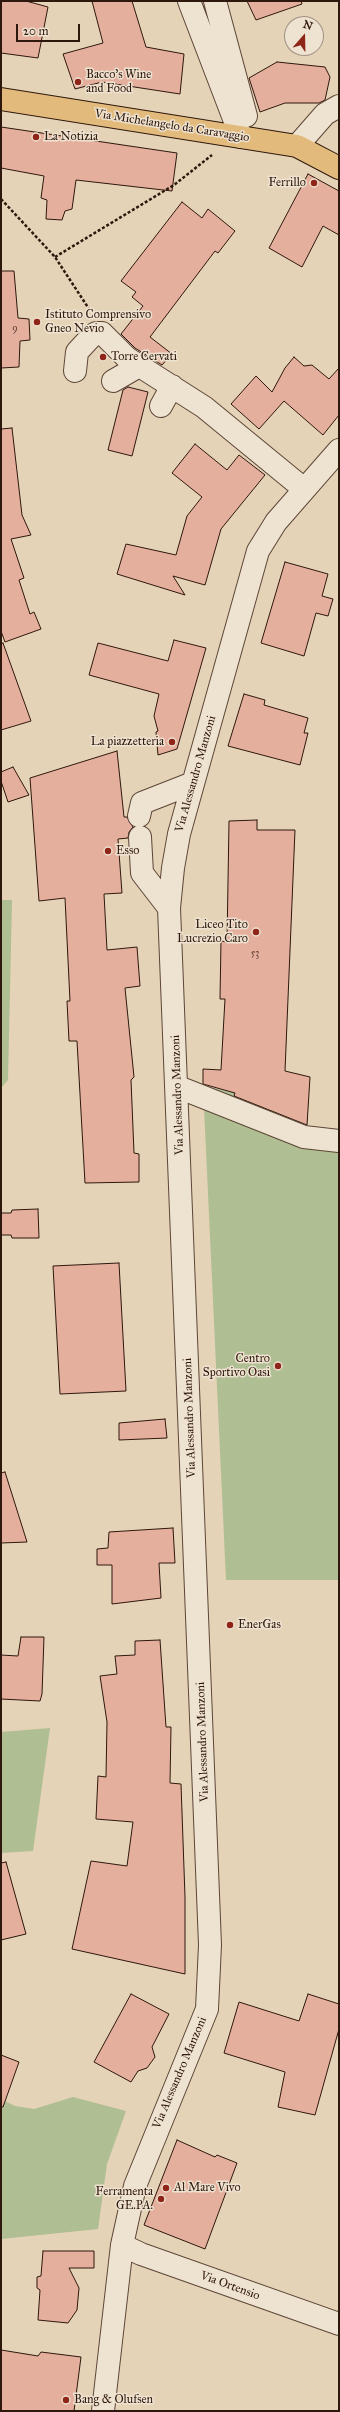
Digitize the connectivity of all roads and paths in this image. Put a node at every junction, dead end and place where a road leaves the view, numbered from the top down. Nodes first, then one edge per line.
1 (189, 1) edge
2 (215, 1) edge
3 (1, 99) edge
4 (339, 106) edge
5 (246, 138) junction
6 (297, 146) junction
7 (214, 154) dead end
8 (339, 168) edge
9 (1, 199) edge
10 (55, 257) junction
11 (95, 318) dead end
12 (126, 360) junction
13 (74, 372) dead end
14 (113, 381) dead end
15 (172, 386) junction
16 (162, 406) dead end
17 (339, 450) edge
18 (304, 489) junction
19 (193, 783) junction
20 (169, 908) junction
21 (178, 1087) junction
22 (339, 1141) edge
23 (122, 2246) junction
24 (339, 2324) edge
25 (103, 2411) edge

1 - 5 street
2 - 5 street
3 - 5 main road, Via Michelangelo da Caravaggio
4 - 6 street
5 - 6 main road, Via Michelangelo da Caravaggio
6 - 8 main road, Via Michelangelo da Caravaggio
7 - 10 path
9 - 10 path
10 - 11 path
12 - 13 street
12 - 14 street
12 - 15 street
15 - 16 street
15 - 18 street
17 - 18 street, Via Alessandro Manzoni
18 - 19 street, Via Alessandro Manzoni
19 - 20 street, Via Alessandro Manzoni
19 - 20 street
20 - 21 street, Via Alessandro Manzoni
21 - 22 street
21 - 23 street, Via Alessandro Manzoni
23 - 24 street, Via Ortensio
23 - 25 street, Via Alessandro Manzoni

